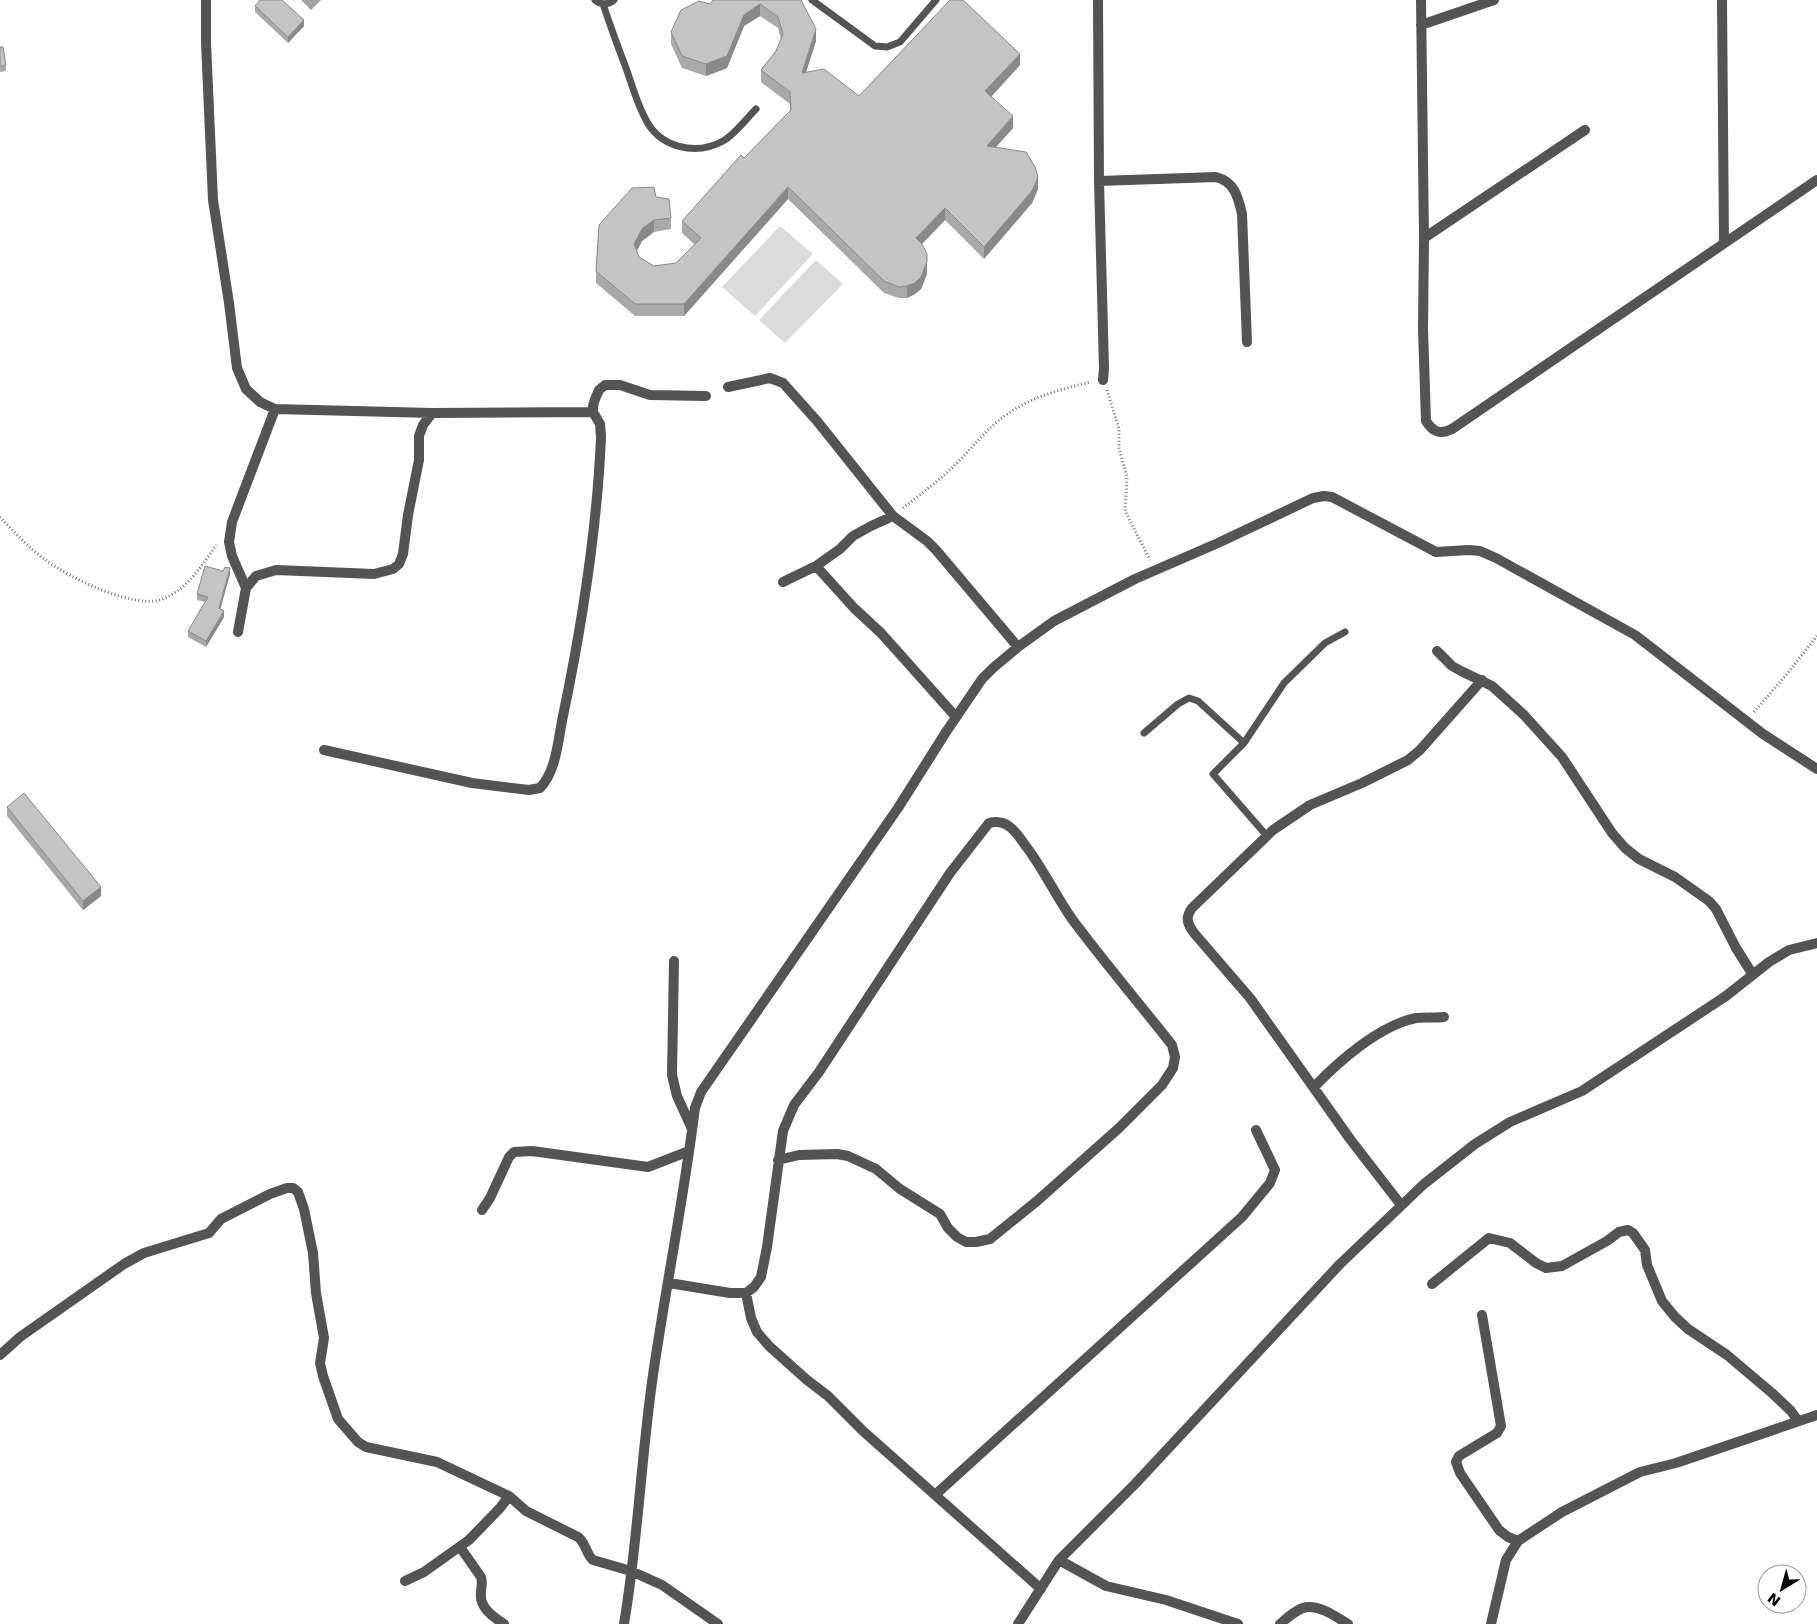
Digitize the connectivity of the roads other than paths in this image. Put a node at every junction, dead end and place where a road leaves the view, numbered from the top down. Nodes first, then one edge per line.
1 (206, 0) edge
2 (595, 0) edge
3 (614, 0) edge
4 (812, 0) edge
5 (936, 0) edge
6 (1098, 0) edge
7 (1420, 0) edge
8 (1494, 0) edge
9 (1722, 0) edge
10 (603, 4) junction
11 (1421, 25) junction
12 (756, 109) dead end
13 (1585, 130) dead end
14 (1817, 180) edge
15 (1099, 181) junction
16 (1424, 238) junction
17 (1724, 243) junction
18 (1247, 342) dead end
19 (1103, 380) road end
20 (728, 387) dead end
21 (706, 396) dead end
22 (274, 409) junction
23 (432, 412) junction
24 (593, 412) junction
25 (892, 516) junction
26 (816, 566) junction
27 (783, 582) dead end
28 (246, 588) junction
29 (238, 632) dead end
30 (1345, 632) dead end
31 (1018, 647) junction
32 (1437, 651) dead end
33 (1482, 680) junction
34 (956, 717) junction
35 (1144, 733) dead end
36 (1244, 744) junction
37 (324, 750) dead end
38 (1817, 769) edge
39 (1268, 836) junction
40 (1817, 943) edge
41 (674, 961) dead end
42 (1753, 975) junction
43 (1444, 1018) dead end
44 (1314, 1087) junction
45 (692, 1130) junction
46 (1256, 1130) dead end
47 (689, 1151) junction
48 (778, 1160) junction
49 (1401, 1205) junction
50 (482, 1210) dead end
51 (669, 1282) junction
52 (1432, 1284) dead end
53 (746, 1293) junction
54 (1482, 1315) dead end
55 (0, 1355) edge
56 (1817, 1415) edge
57 (1798, 1421) junction
58 (935, 1495) junction
59 (509, 1496) junction
60 (1518, 1541) junction
61 (460, 1547) junction
62 (1060, 1560) junction
63 (631, 1571) junction
64 (405, 1581) dead end
65 (1041, 1589) junction
66 (504, 1624) edge
67 (624, 1624) edge
68 (718, 1624) edge
69 (1018, 1624) edge
70 (1238, 1624) edge
71 (1280, 1624) edge
72 (1348, 1624) edge
73 (1491, 1624) edge

1 - 22 street
2 - 10 lane
3 - 10 lane
4 - 5 lane
6 - 15 street
7 - 11 street
8 - 11 street
9 - 17 street
10 - 12 lane
11 - 16 street
13 - 16 street
14 - 17 street
15 - 18 street
15 - 19 street
16 - 17 street
20 - 25 street
21 - 24 street
22 - 23 street
22 - 28 street
23 - 24 street
23 - 28 street
24 - 37 street
25 - 26 street
25 - 31 street
26 - 27 street
26 - 34 street
28 - 29 street
30 - 36 lane
31 - 34 street
31 - 38 street
32 - 33 street
33 - 39 street
33 - 42 street
34 - 45 street
35 - 36 lane
36 - 39 lane
39 - 44 street
40 - 42 street
41 - 45 street
42 - 49 street
43 - 44 street
44 - 49 street
45 - 47 street
46 - 58 street
47 - 50 street
47 - 51 street
48 - 48 street
48 - 53 street
49 - 62 street
51 - 53 street
51 - 63 street
52 - 57 street
53 - 58 street
54 - 60 street
55 - 59 street
56 - 57 street
57 - 60 street
58 - 65 street
59 - 61 street
59 - 63 street
60 - 73 street
61 - 64 street
61 - 66 street
62 - 65 street
62 - 70 street
63 - 67 street
63 - 68 street
65 - 69 street
71 - 72 street

